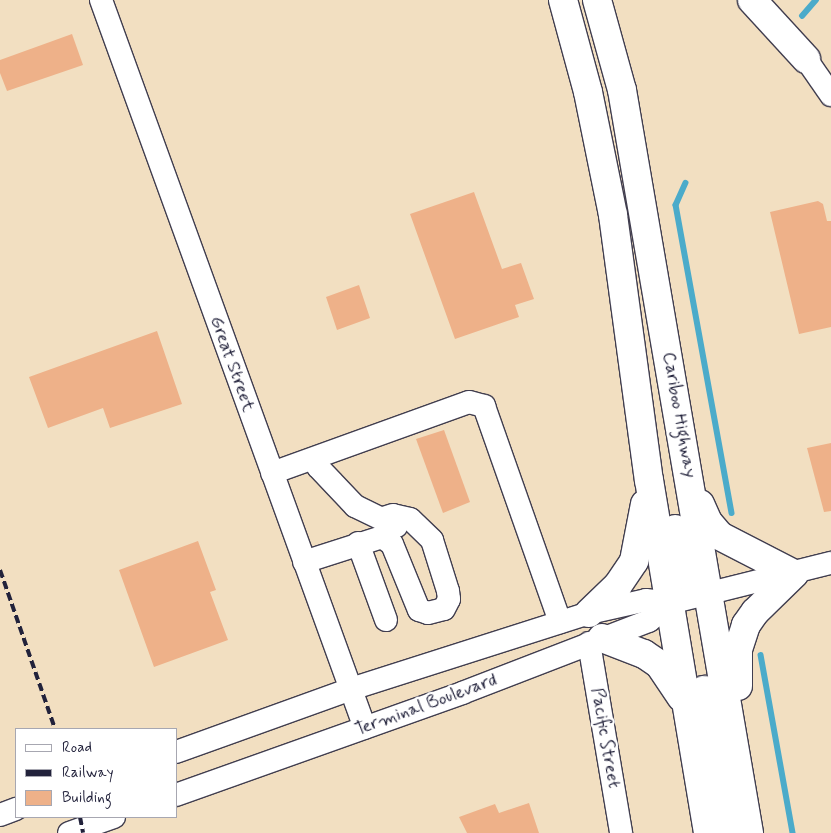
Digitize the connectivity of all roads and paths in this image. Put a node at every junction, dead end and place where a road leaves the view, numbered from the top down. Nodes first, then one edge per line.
1 (101, 0) edge
2 (563, 0) edge
3 (598, 0) edge
4 (752, 0) edge
5 (806, 59) joint
6 (831, 95) edge
7 (613, 215) junction
8 (314, 459) junction
9 (272, 473) junction
10 (649, 480) junction
11 (691, 487) junction
12 (358, 543) junction
13 (304, 562) junction
14 (831, 563) edge
15 (794, 574) junction
16 (710, 594) junction
17 (670, 604) junction
18 (589, 614) junction
19 (386, 620) dead end
20 (560, 622) junction
21 (595, 641) junction
22 (351, 689) junction
23 (688, 712) junction
24 (366, 728) junction
25 (178, 751) edge
26 (178, 794) edge
27 (15, 809) edge
28 (0, 815) edge
29 (111, 818) edge
30 (741, 828) edge
31 (69, 833) edge
32 (621, 833) edge
33 (708, 833) edge

1 - 9 street, Great Street
2 - 7 highway, Cariboo Highway
3 - 11 highway, Cariboo Highway
4 - 5 highway
5 - 6 street
7 - 10 highway, Cariboo Highway
7 - 16 highway
8 - 9 street
8 - 12 street
8 - 20 street
9 - 13 street, Great Street
10 - 17 highway, Cariboo Highway
10 - 18 highway
11 - 15 highway
11 - 16 highway, Cariboo Highway
12 - 13 street
12 - 19 street
13 - 22 street, Great Street
14 - 15 street, Terminal Boulevard
15 - 16 street, Terminal Boulevard
15 - 30 highway
16 - 17 street, Terminal Boulevard
16 - 30 highway, Cariboo Highway
17 - 18 street, Terminal Boulevard
17 - 21 street, Terminal Boulevard
17 - 23 highway, Cariboo Highway
17 - 30 highway
18 - 20 street, Terminal Boulevard
20 - 22 street, Terminal Boulevard
21 - 23 highway
21 - 24 street, Terminal Boulevard
21 - 32 street, Pacific Street
22 - 24 street, Great Street
22 - 25 street, Terminal Boulevard
23 - 33 highway, Cariboo Highway
24 - 26 street, Terminal Boulevard
27 - 28 street
29 - 31 street

